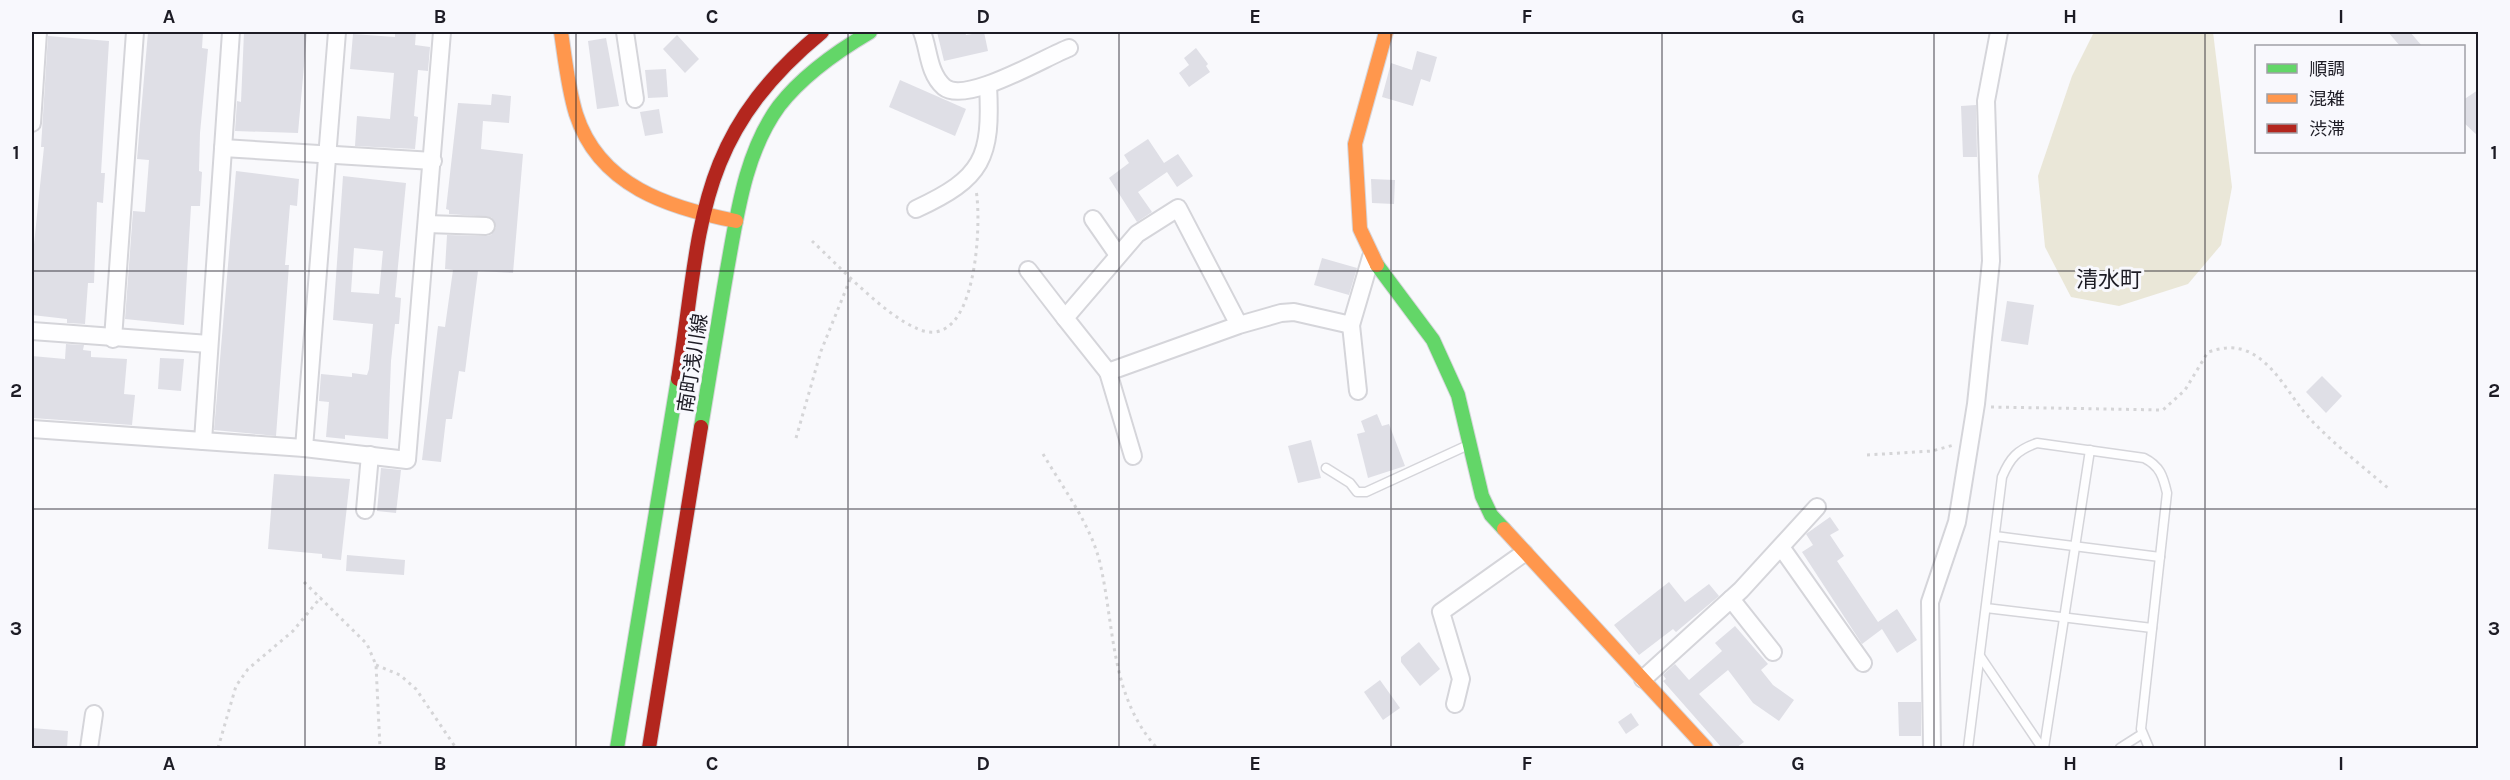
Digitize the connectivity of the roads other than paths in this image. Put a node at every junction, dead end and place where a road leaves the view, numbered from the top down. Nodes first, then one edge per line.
1 (38, 32) edge
2 (135, 32) edge
3 (231, 32) edge
4 (337, 32) edge
5 (442, 32) edge
6 (561, 32) edge
7 (625, 32) edge
8 (822, 32) edge
9 (870, 32) edge
10 (922, 32) edge
11 (1386, 32) edge
12 (1999, 32) edge
13 (1069, 48) dead end
14 (988, 85) junction
15 (636, 99) dead end
16 (32, 123) edge
17 (223, 148) junction
18 (326, 154) junction
19 (433, 161) junction
20 (916, 209) dead end
21 (701, 215) junction
22 (1093, 219) dead end
23 (736, 221) junction
24 (427, 224) junction
25 (486, 226) dead end
26 (1118, 255) junction
27 (1371, 257) junction
28 (1028, 270) dead end
29 (1065, 318) junction
30 (1239, 325) junction
31 (1351, 325) junction
32 (32, 331) edge
33 (113, 339) junction
34 (209, 344) junction
35 (1108, 372) junction
36 (1358, 391) dead end
37 (32, 429) edge
38 (203, 441) junction
39 (1468, 445) junction
40 (304, 448) junction
41 (2090, 450) junction
42 (370, 455) junction
43 (1133, 456) dead end
44 (1326, 468) dead end
45 (1817, 507) dead end
46 (365, 510) dead end
47 (1995, 536) junction
48 (1781, 547) junction
49 (2076, 547) junction
50 (1524, 553) junction
51 (2160, 557) junction
52 (1731, 599) junction
53 (1986, 608) junction
54 (2065, 618) junction
55 (2152, 628) junction
56 (1773, 652) dead end
57 (1980, 656) junction
58 (1863, 663) dead end
59 (1642, 679) junction
60 (1455, 704) dead end
61 (94, 714) dead end
62 (2142, 734) junction
63 (89, 748) edge
64 (617, 748) edge
65 (649, 748) edge
66 (1706, 748) edge
67 (1932, 748) edge
68 (1968, 748) edge
69 (2043, 748) edge
70 (2120, 748) edge
71 (2149, 748) edge

1 - 16 street
2 - 33 street
3 - 17 street
4 - 18 street
5 - 19 street
6 - 21 street
7 - 15 street
8 - 21 street, 南町浅川線
9 - 23 street, 南町浅川線
10 - 14 street
11 - 27 street
12 - 67 street
13 - 14 street
14 - 20 street
17 - 18 street
17 - 34 street
18 - 19 street
18 - 40 street
19 - 24 street
21 - 23 street
21 - 64 street, 南町浅川線
22 - 26 street
23 - 65 street, 南町浅川線
24 - 25 street
24 - 42 street
26 - 29 street
26 - 30 street
27 - 31 street
27 - 39 street
28 - 29 street
29 - 35 street
30 - 31 street
30 - 35 street
31 - 36 street
32 - 33 street
33 - 34 street
34 - 38 street
35 - 43 street
37 - 38 street
38 - 40 street
39 - 44 lane
39 - 50 street
40 - 42 street
41 - 47 lane
41 - 49 lane
41 - 51 lane
42 - 46 street
45 - 48 street
47 - 49 lane
47 - 53 lane
48 - 52 street
48 - 58 street
49 - 51 lane
49 - 54 lane
50 - 59 street
50 - 60 street
51 - 55 lane
52 - 56 street
52 - 59 street
53 - 54 lane
53 - 57 lane
54 - 55 lane
54 - 69 lane
55 - 62 lane
57 - 68 lane
57 - 69 lane
59 - 66 street
61 - 63 street
62 - 70 lane
62 - 71 lane

